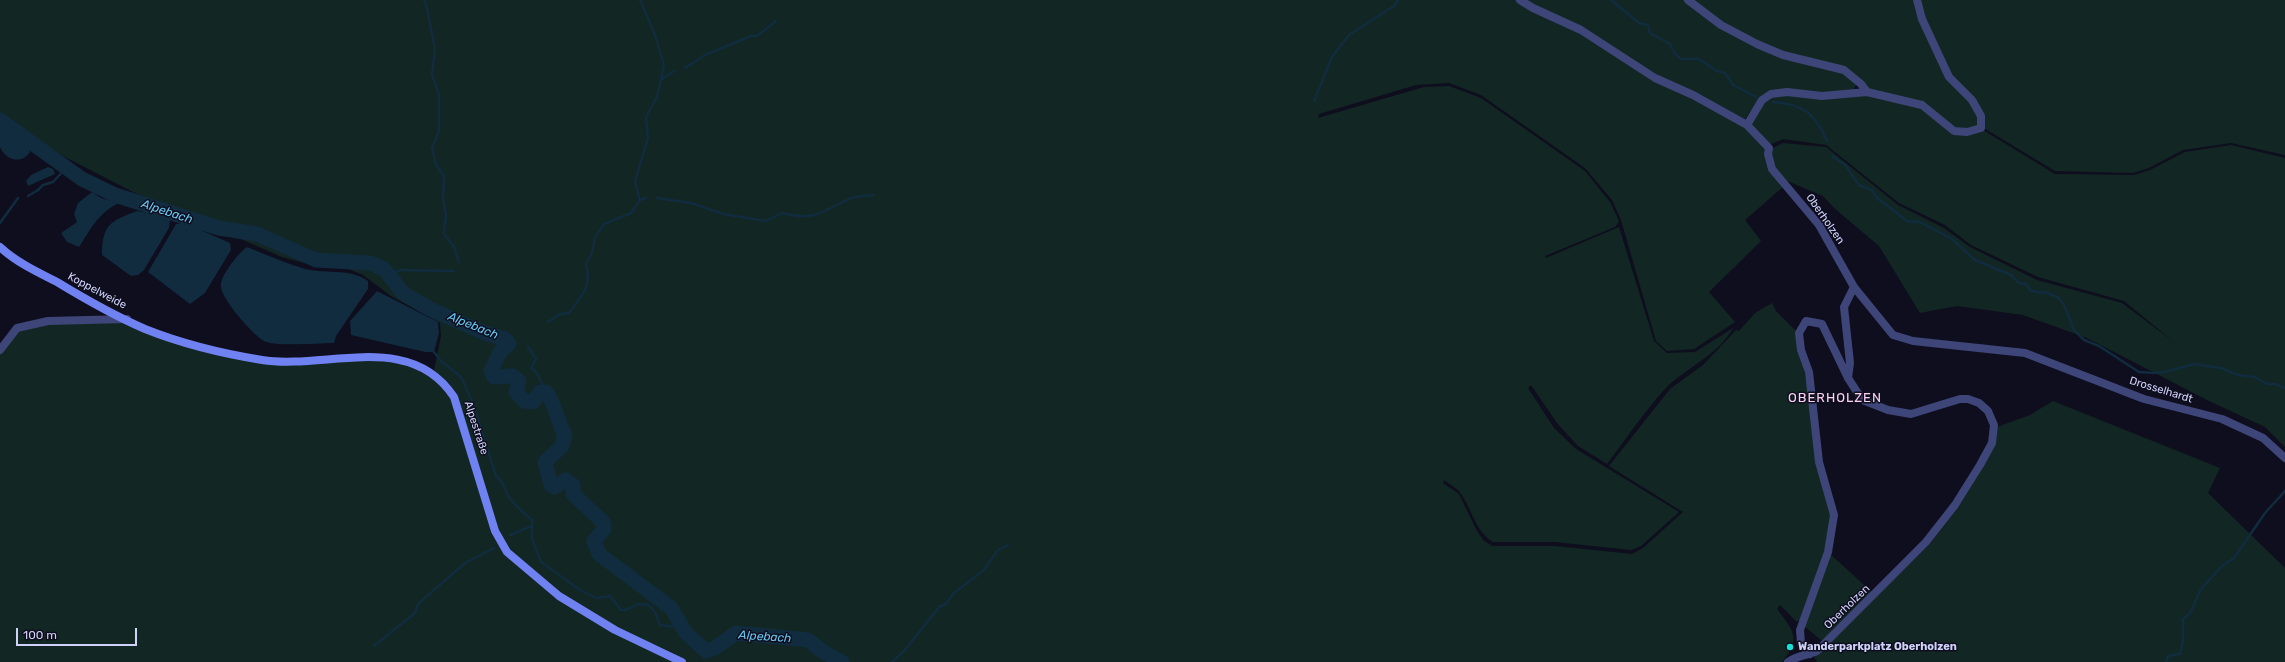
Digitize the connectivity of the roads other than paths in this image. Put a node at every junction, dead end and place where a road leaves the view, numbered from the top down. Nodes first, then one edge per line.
1 (1520, 0) edge
2 (1688, 0) edge
3 (1917, 0) edge
4 (1866, 92) junction
5 (1747, 125) junction
6 (0, 248) edge
7 (1854, 287) junction
8 (127, 319) junction
9 (0, 350) edge
10 (2025, 353) joint
11 (1848, 378) junction
12 (2285, 458) edge
13 (1810, 654) junction
14 (682, 662) edge
15 (1788, 662) edge
16 (1805, 662) edge

1 - 5 street
2 - 4 street
3 - 4 street
4 - 5 street
5 - 7 street, Oberholzen
6 - 8 main road, Koppelweide
7 - 10 street, Oberholzen
7 - 11 street
8 - 9 street, Koppelweide
8 - 14 main road, Alpestraße
10 - 12 street, Drosselhardt
11 - 13 street, Oberholzen
11 - 13 street, Oberholzen
13 - 15 street
13 - 16 street

